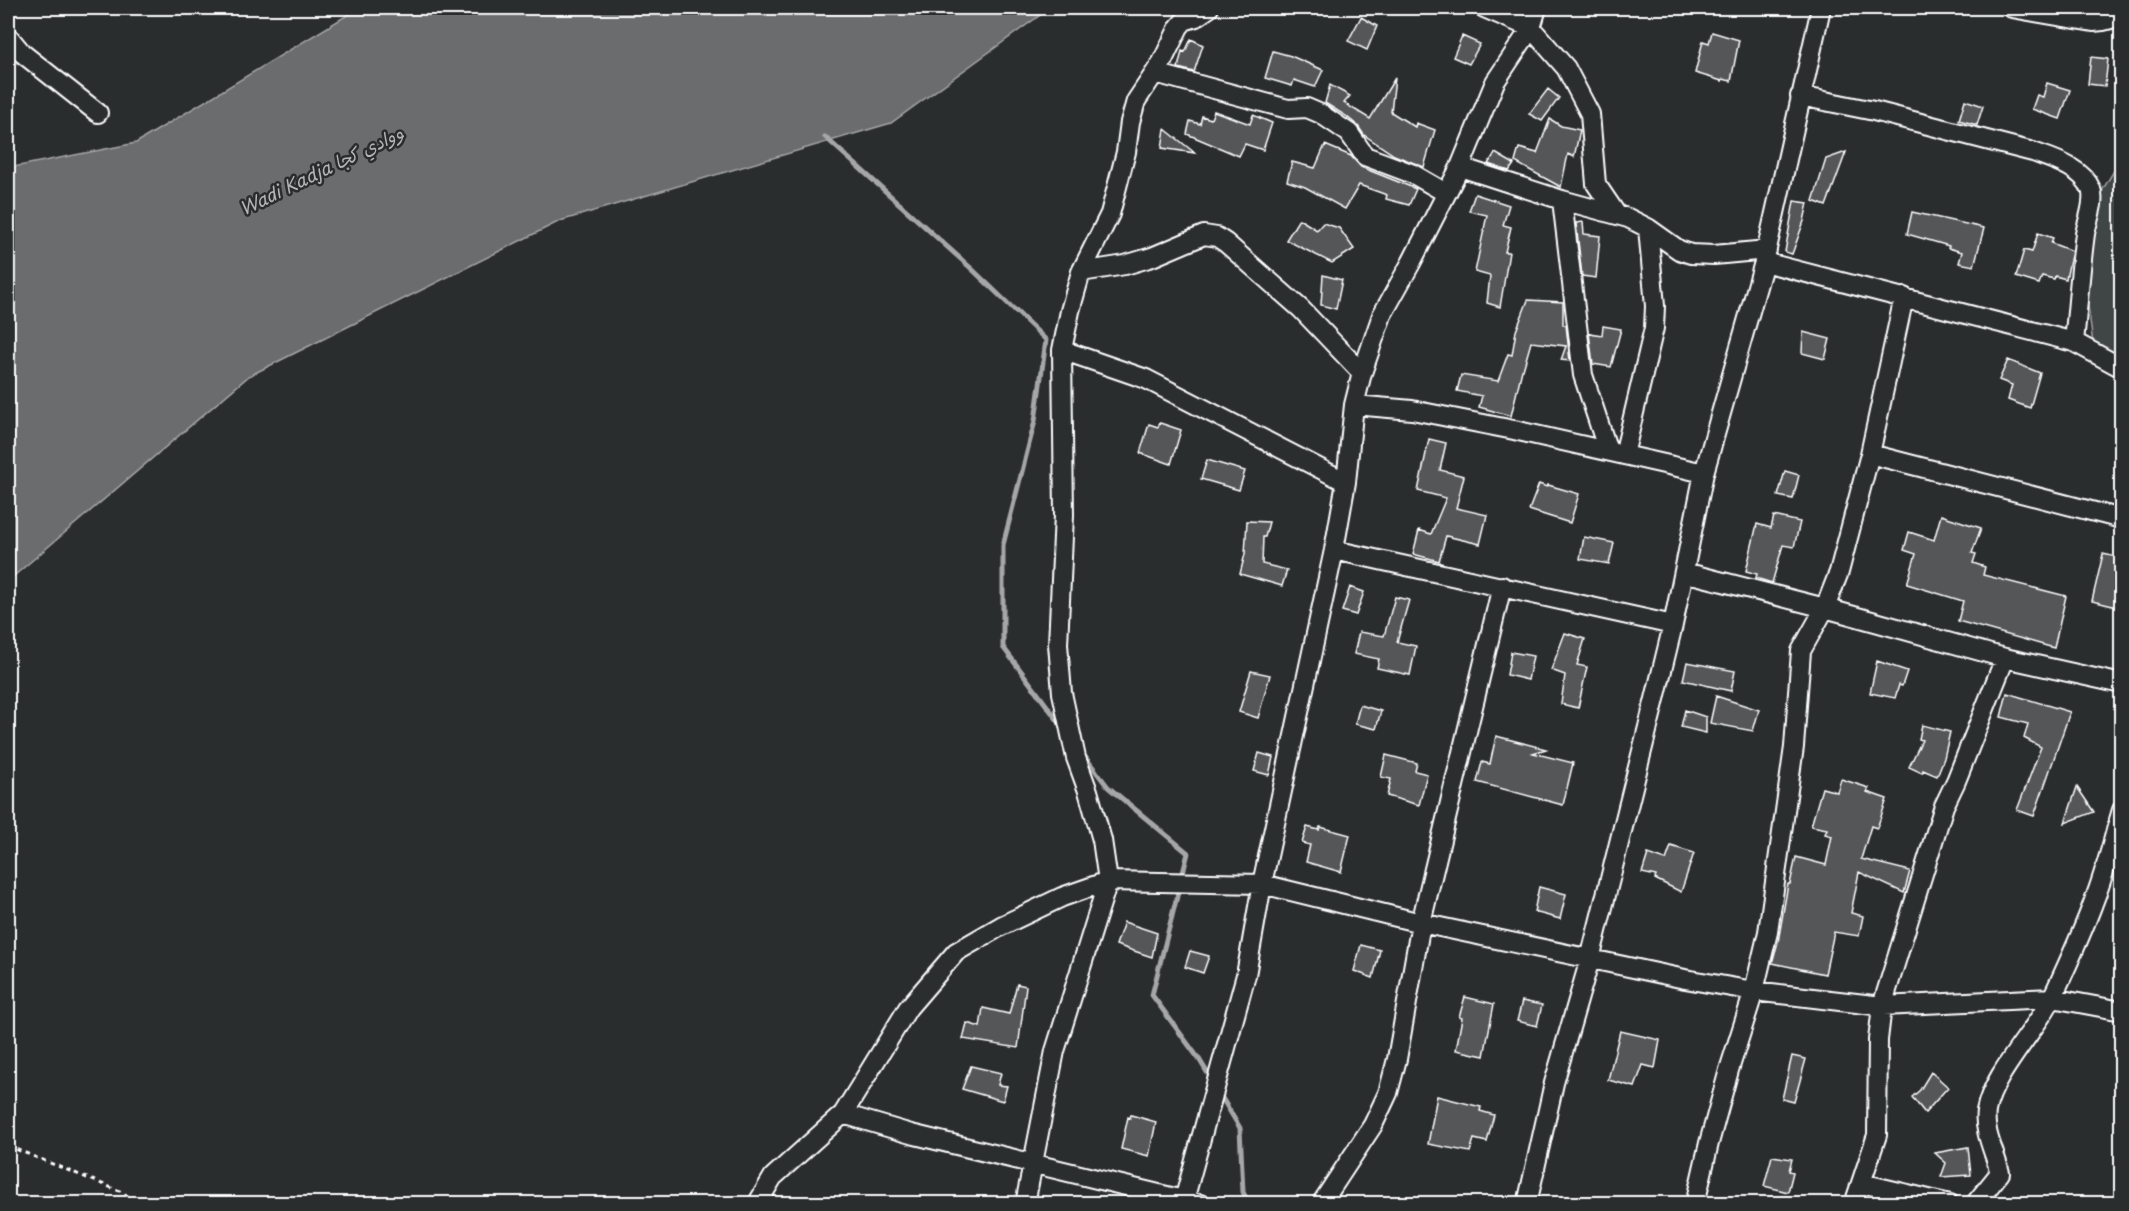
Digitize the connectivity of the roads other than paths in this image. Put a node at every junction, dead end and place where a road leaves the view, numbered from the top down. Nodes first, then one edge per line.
1 (1209, 8) edge
2 (1484, 8) edge
3 (1537, 8) edge
4 (1821, 8) edge
5 (2012, 8) edge
6 (2121, 16) edge
7 (1531, 28) junction
8 (8, 36) edge
9 (1155, 73) junction
10 (1800, 96) junction
11 (98, 113) dead end
12 (1460, 167) junction
13 (1446, 193) junction
14 (1562, 200) junction
15 (1617, 215) junction
16 (1648, 228) junction
17 (1766, 256) junction
18 (1081, 272) junction
19 (1904, 297) junction
20 (2074, 342) junction
21 (1062, 350) junction
22 (2121, 368) edge
23 (1362, 373) junction
24 (1354, 405) junction
25 (1616, 453) junction
26 (1870, 454) junction
27 (1704, 473) junction
28 (1346, 482) junction
29 (2121, 519) edge
30 (1334, 550) junction
31 (1684, 572) junction
32 (1502, 586) junction
33 (1825, 608) junction
34 (1673, 625) junction
35 (2005, 658) junction
36 (2121, 684) edge
37 (2121, 810) edge
38 (1108, 881) junction
39 (1262, 884) junction
40 (1421, 923) junction
41 (1590, 959) junction
42 (1754, 991) junction
43 (2052, 998) junction
44 (1882, 1006) junction
45 (2121, 1011) edge
46 (843, 1114) junction
47 (1034, 1162) junction
48 (1861, 1184) junction
49 (1189, 1202) edge
50 (756, 1203) edge
51 (1024, 1203) edge
52 (1322, 1203) edge
53 (1527, 1203) edge
54 (1695, 1203) edge
55 (1854, 1203) edge
56 (1950, 1203) edge
57 (1975, 1203) edge

1 - 9 street
2 - 7 street
3 - 7 street
4 - 10 street
5 - 6 street
7 - 12 street
7 - 15 street
8 - 11 street
9 - 13 street
9 - 18 street
10 - 17 street
10 - 20 street
12 - 13 street
12 - 14 street
13 - 23 street
14 - 15 street
14 - 25 street
15 - 16 street
16 - 17 street
16 - 25 street
17 - 19 street
17 - 27 street
18 - 21 street
18 - 23 street
19 - 20 street
19 - 26 street
20 - 22 street
21 - 28 street
21 - 38 street
23 - 24 street
24 - 25 street
24 - 28 street
25 - 27 street
26 - 29 street
26 - 33 street
27 - 31 street
28 - 30 street
30 - 32 street
30 - 39 street
31 - 33 street
31 - 34 street
32 - 34 street
32 - 40 street
33 - 35 street
33 - 42 street
34 - 41 street
35 - 36 street
35 - 44 street
37 - 43 street
38 - 39 street
38 - 46 street
38 - 47 street
39 - 40 street
39 - 49 street
40 - 41 street
40 - 52 street
41 - 42 street
41 - 53 street
42 - 44 street
42 - 54 street
43 - 44 street
43 - 45 street
43 - 57 street
44 - 48 street
46 - 47 street
46 - 50 street
47 - 49 street
47 - 51 street
48 - 55 street
48 - 56 street

